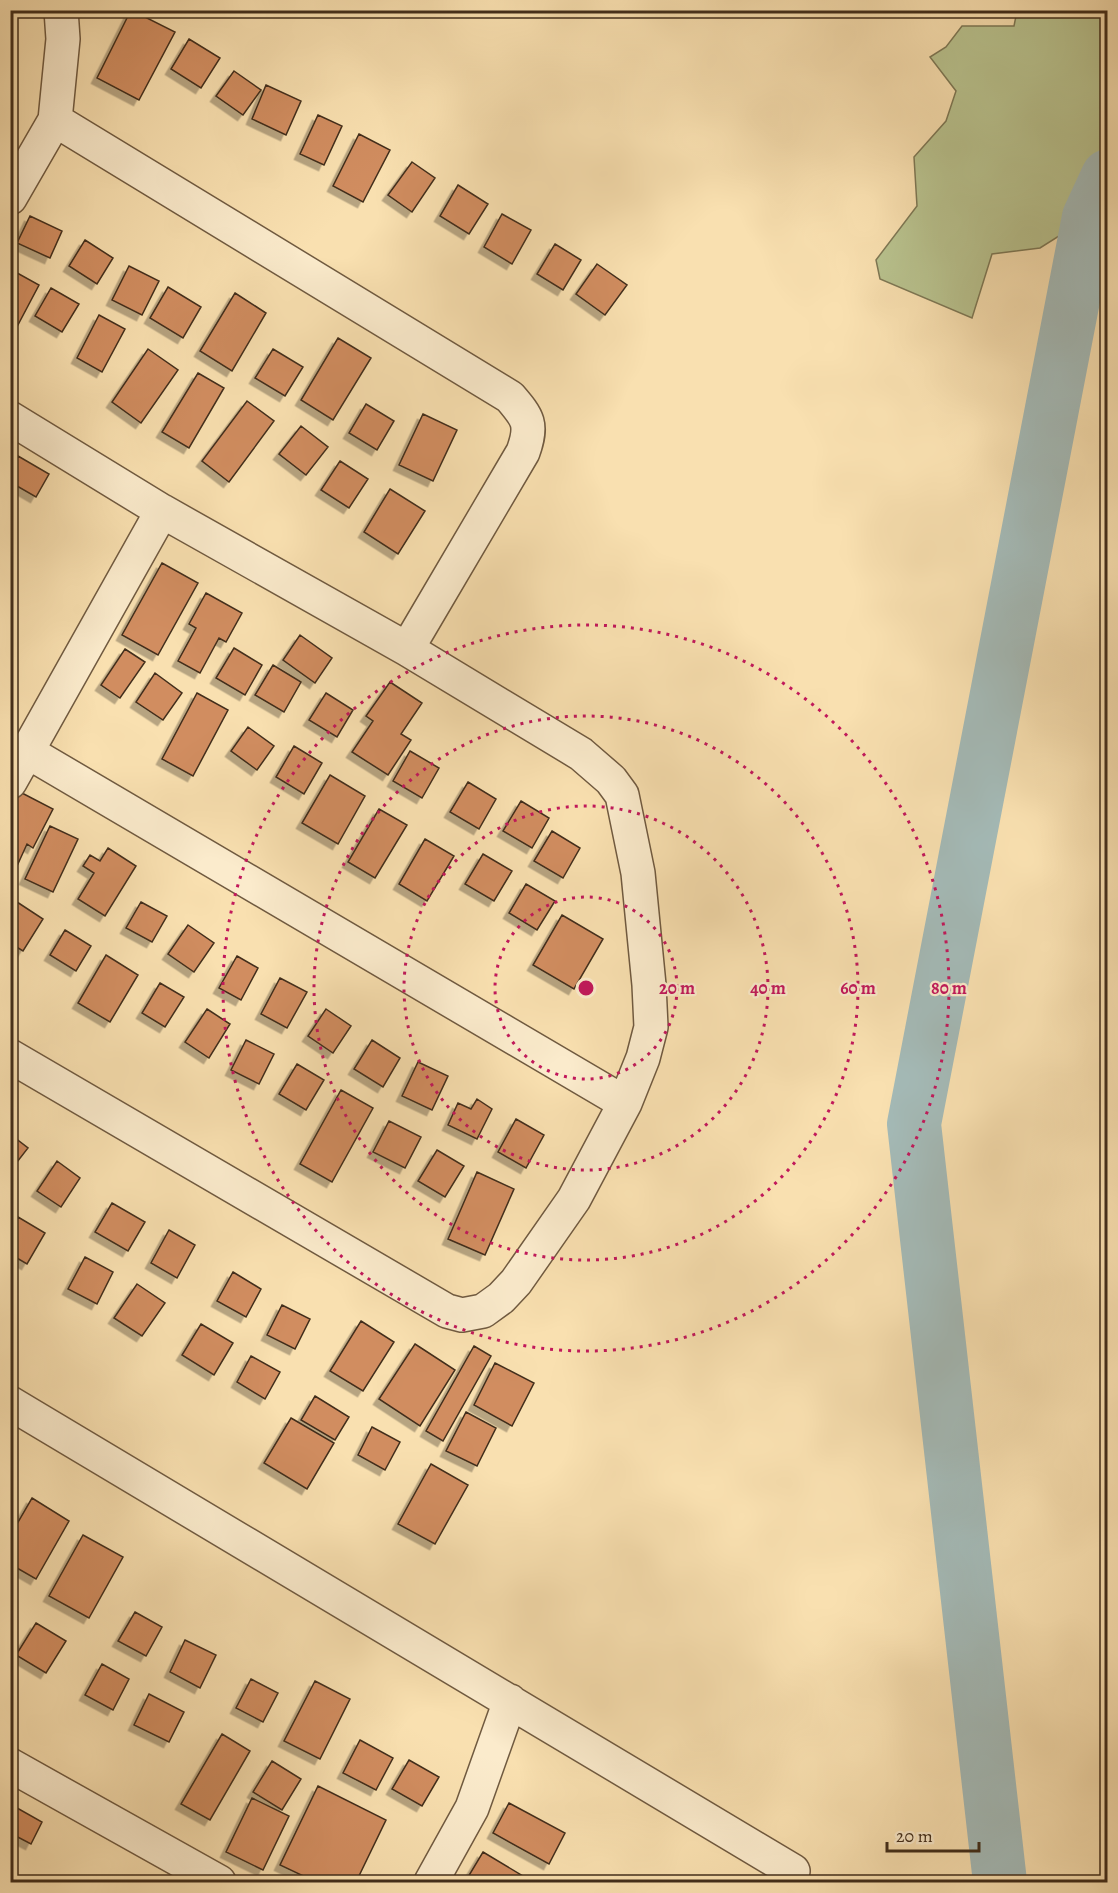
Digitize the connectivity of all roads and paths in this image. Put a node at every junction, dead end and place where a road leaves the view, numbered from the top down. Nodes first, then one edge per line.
1 (62, 10) edge
2 (55, 120) junction
3 (10, 198) edge
4 (10, 418) edge
5 (162, 511) junction
6 (407, 649) junction
7 (28, 752) junction
8 (10, 782) edge
9 (10, 1056) edge
10 (625, 1103) junction
11 (10, 1403) edge
12 (510, 1701) junction
13 (10, 1765) edge
14 (793, 1871) dead end
15 (219, 1882) edge
16 (431, 1882) edge

1 - 2 street
2 - 3 street
2 - 6 street
4 - 5 street
5 - 6 street
5 - 7 street
6 - 10 street
7 - 8 street
7 - 10 street
9 - 10 street
11 - 12 street
12 - 14 street
12 - 16 street
13 - 15 street

